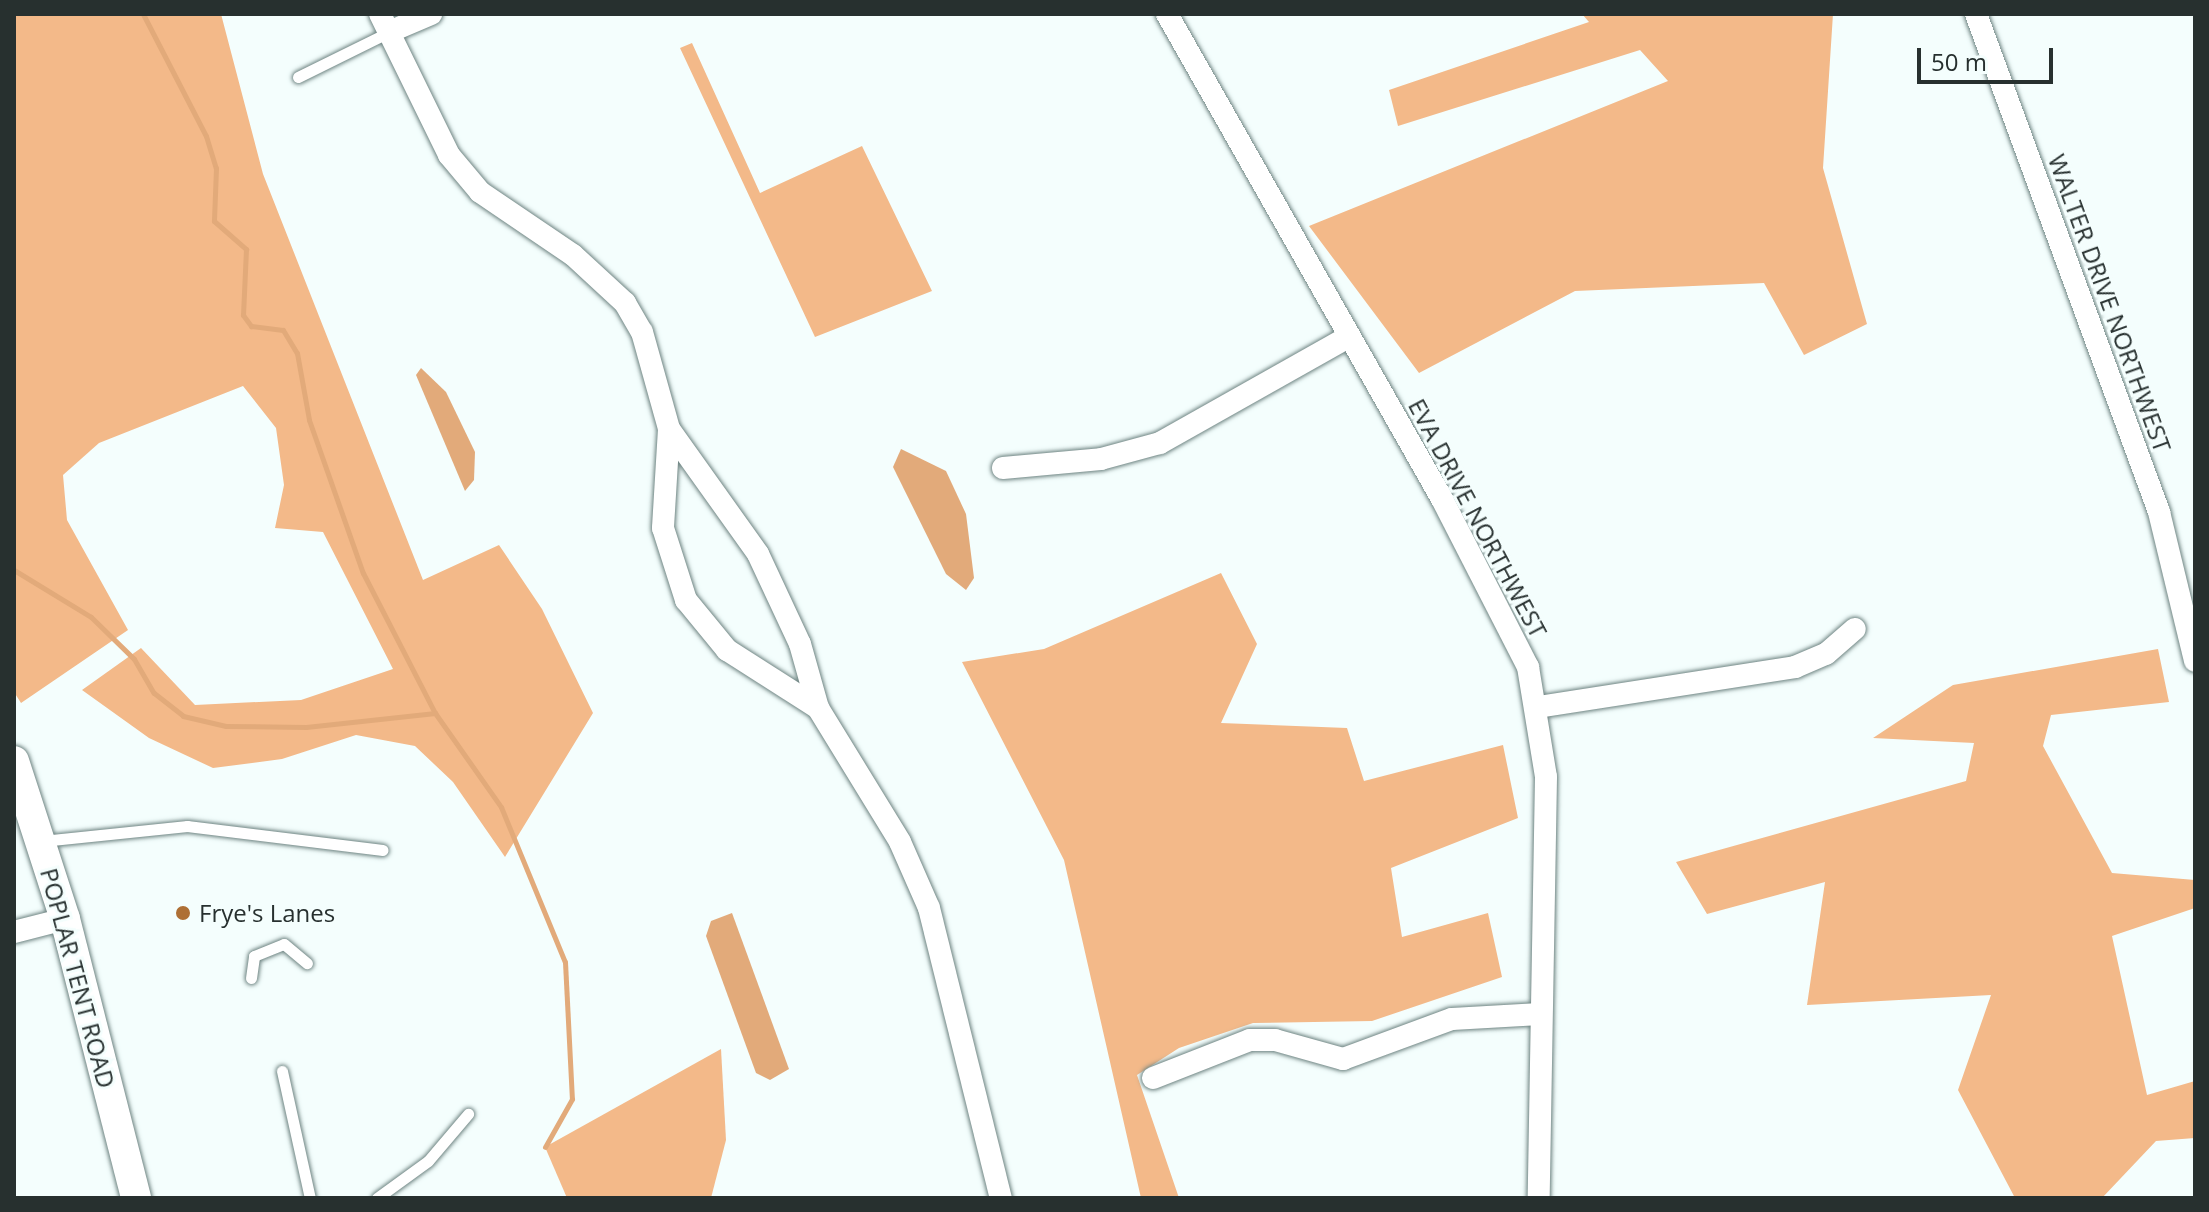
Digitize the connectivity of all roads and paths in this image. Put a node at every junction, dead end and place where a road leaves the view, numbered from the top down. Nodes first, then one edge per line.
1 (431, 14) edge
2 (1167, 14) edge
3 (1976, 14) edge
4 (385, 23) edge
5 (298, 77) dead end
6 (1348, 337) junction
7 (669, 429) junction
8 (1003, 468) dead end
9 (1855, 629) dead end
10 (2195, 661) edge
11 (1538, 707) junction
12 (818, 708) junction
13 (14, 761) edge
14 (41, 841) junction
15 (383, 850) dead end
16 (65, 919) junction
17 (14, 932) edge
18 (307, 963) dead end
19 (251, 978) dead end
20 (1540, 1014) junction
21 (282, 1071) dead end
22 (1153, 1078) dead end
23 (468, 1114) dead end
24 (136, 1198) edge
25 (310, 1198) edge
26 (377, 1198) edge
27 (1001, 1198) edge
28 (1539, 1198) edge

1 - 4 street
2 - 6 street, EVA DRIVE NORTHWEST
3 - 10 street, WALTER DRIVE NORTHWEST
4 - 5 lane
4 - 7 street
6 - 8 street
6 - 11 street, EVA DRIVE NORTHWEST
7 - 12 street
7 - 12 street
9 - 11 street
11 - 20 street, EVA DRIVE NORTHWEST
12 - 27 street
13 - 14 main road, POPLAR TENT ROAD
14 - 15 lane
14 - 16 main road, POPLAR TENT ROAD
16 - 17 street
16 - 24 main road, POPLAR TENT ROAD
18 - 19 lane
20 - 22 street
20 - 28 street, EVA DRIVE NORTHWEST
21 - 25 lane
23 - 26 lane

